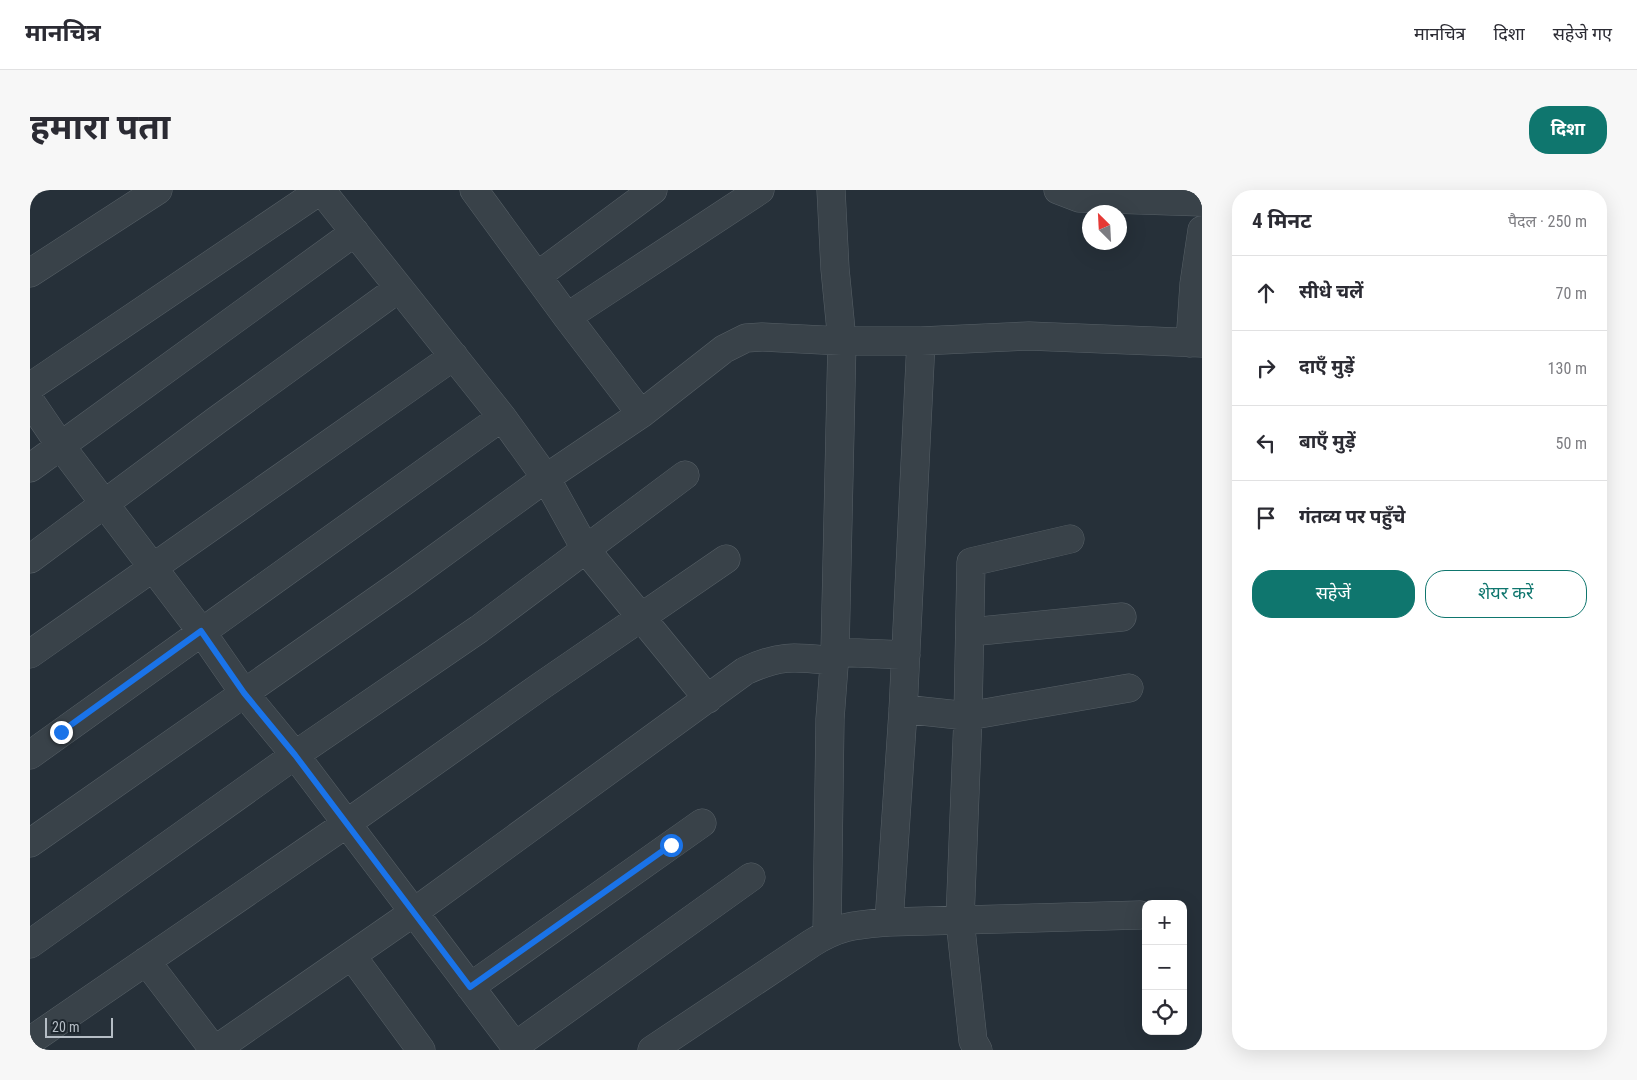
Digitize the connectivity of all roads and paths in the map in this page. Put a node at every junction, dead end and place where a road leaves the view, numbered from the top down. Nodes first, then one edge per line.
1 (158, 190) edge
2 (321, 190) edge
3 (474, 190) edge
4 (653, 190) edge
5 (760, 190) edge
6 (831, 190) edge
7 (1058, 190) edge
8 (1126, 195) edge
9 (1202, 202) edge
10 (1202, 230) edge
11 (355, 232) junction
12 (30, 273) edge
13 (537, 276) junction
14 (399, 288) junction
15 (567, 317) junction
16 (842, 341) junction
17 (921, 341) junction
18 (1196, 343) edge
19 (454, 356) junction
20 (30, 387) edge
21 (30, 401) edge
22 (641, 414) junction
23 (502, 417) junction
24 (60, 446) junction
25 (30, 468) edge
26 (685, 475) dead end
27 (546, 478) junction
28 (104, 504) junction
29 (1070, 539) dead end
30 (586, 550) junction
31 (30, 559) edge
32 (726, 559) dead end
33 (153, 568) junction
34 (642, 616) junction
35 (1122, 617) dead end
36 (201, 631) junction
37 (970, 632) junction
38 (30, 654) edge
39 (906, 655) junction
40 (834, 657) junction
41 (1129, 688) dead end
42 (244, 693) junction
43 (708, 699) junction
44 (903, 709) junction
45 (968, 716) junction
46 (30, 755) edge
47 (295, 755) junction
48 (702, 823) dead end
49 (346, 824) junction
50 (30, 842) edge
51 (750, 877) dead end
52 (414, 912) junction
53 (1140, 915) dead end
54 (960, 920) junction
55 (889, 922) junction
56 (826, 934) junction
57 (30, 944) edge
58 (352, 956) junction
59 (146, 961) junction
60 (470, 987) junction
61 (30, 1041) edge
62 (517, 1048) edge
63 (214, 1050) edge
64 (421, 1050) edge
65 (652, 1050) edge
66 (978, 1050) edge

1 - 12 street
2 - 11 street
2 - 20 street
3 - 13 street
4 - 13 street
5 - 15 street
6 - 16 street
7 - 8 street
8 - 9 street
10 - 18 street
11 - 14 street
11 - 24 street
13 - 15 street
14 - 19 street
14 - 28 street
15 - 22 street
16 - 17 street
16 - 22 street
16 - 40 street
17 - 18 street
17 - 39 street
19 - 23 street
19 - 33 street
21 - 24 street
22 - 27 street
23 - 27 street
23 - 36 street
24 - 25 street
24 - 28 street
26 - 30 street
27 - 30 street
27 - 42 street
28 - 31 street
28 - 33 street
29 - 37 street
30 - 34 street
30 - 47 street
32 - 34 street
33 - 36 street
33 - 38 street
34 - 43 street
34 - 49 street
35 - 37 street
36 - 42 street
36 - 46 street
37 - 45 street
39 - 40 street
39 - 44 street
40 - 43 street
40 - 56 street
41 - 45 street
42 - 47 street
42 - 50 street
43 - 52 street
44 - 45 street
44 - 55 street
45 - 54 street
47 - 49 street
47 - 57 street
48 - 60 street
49 - 52 street
49 - 59 street
51 - 62 street
52 - 58 street
52 - 60 street
53 - 54 street
54 - 55 street
54 - 66 street
55 - 56 street
56 - 65 street
58 - 63 street
58 - 64 street
59 - 61 street
59 - 63 street
60 - 62 street

